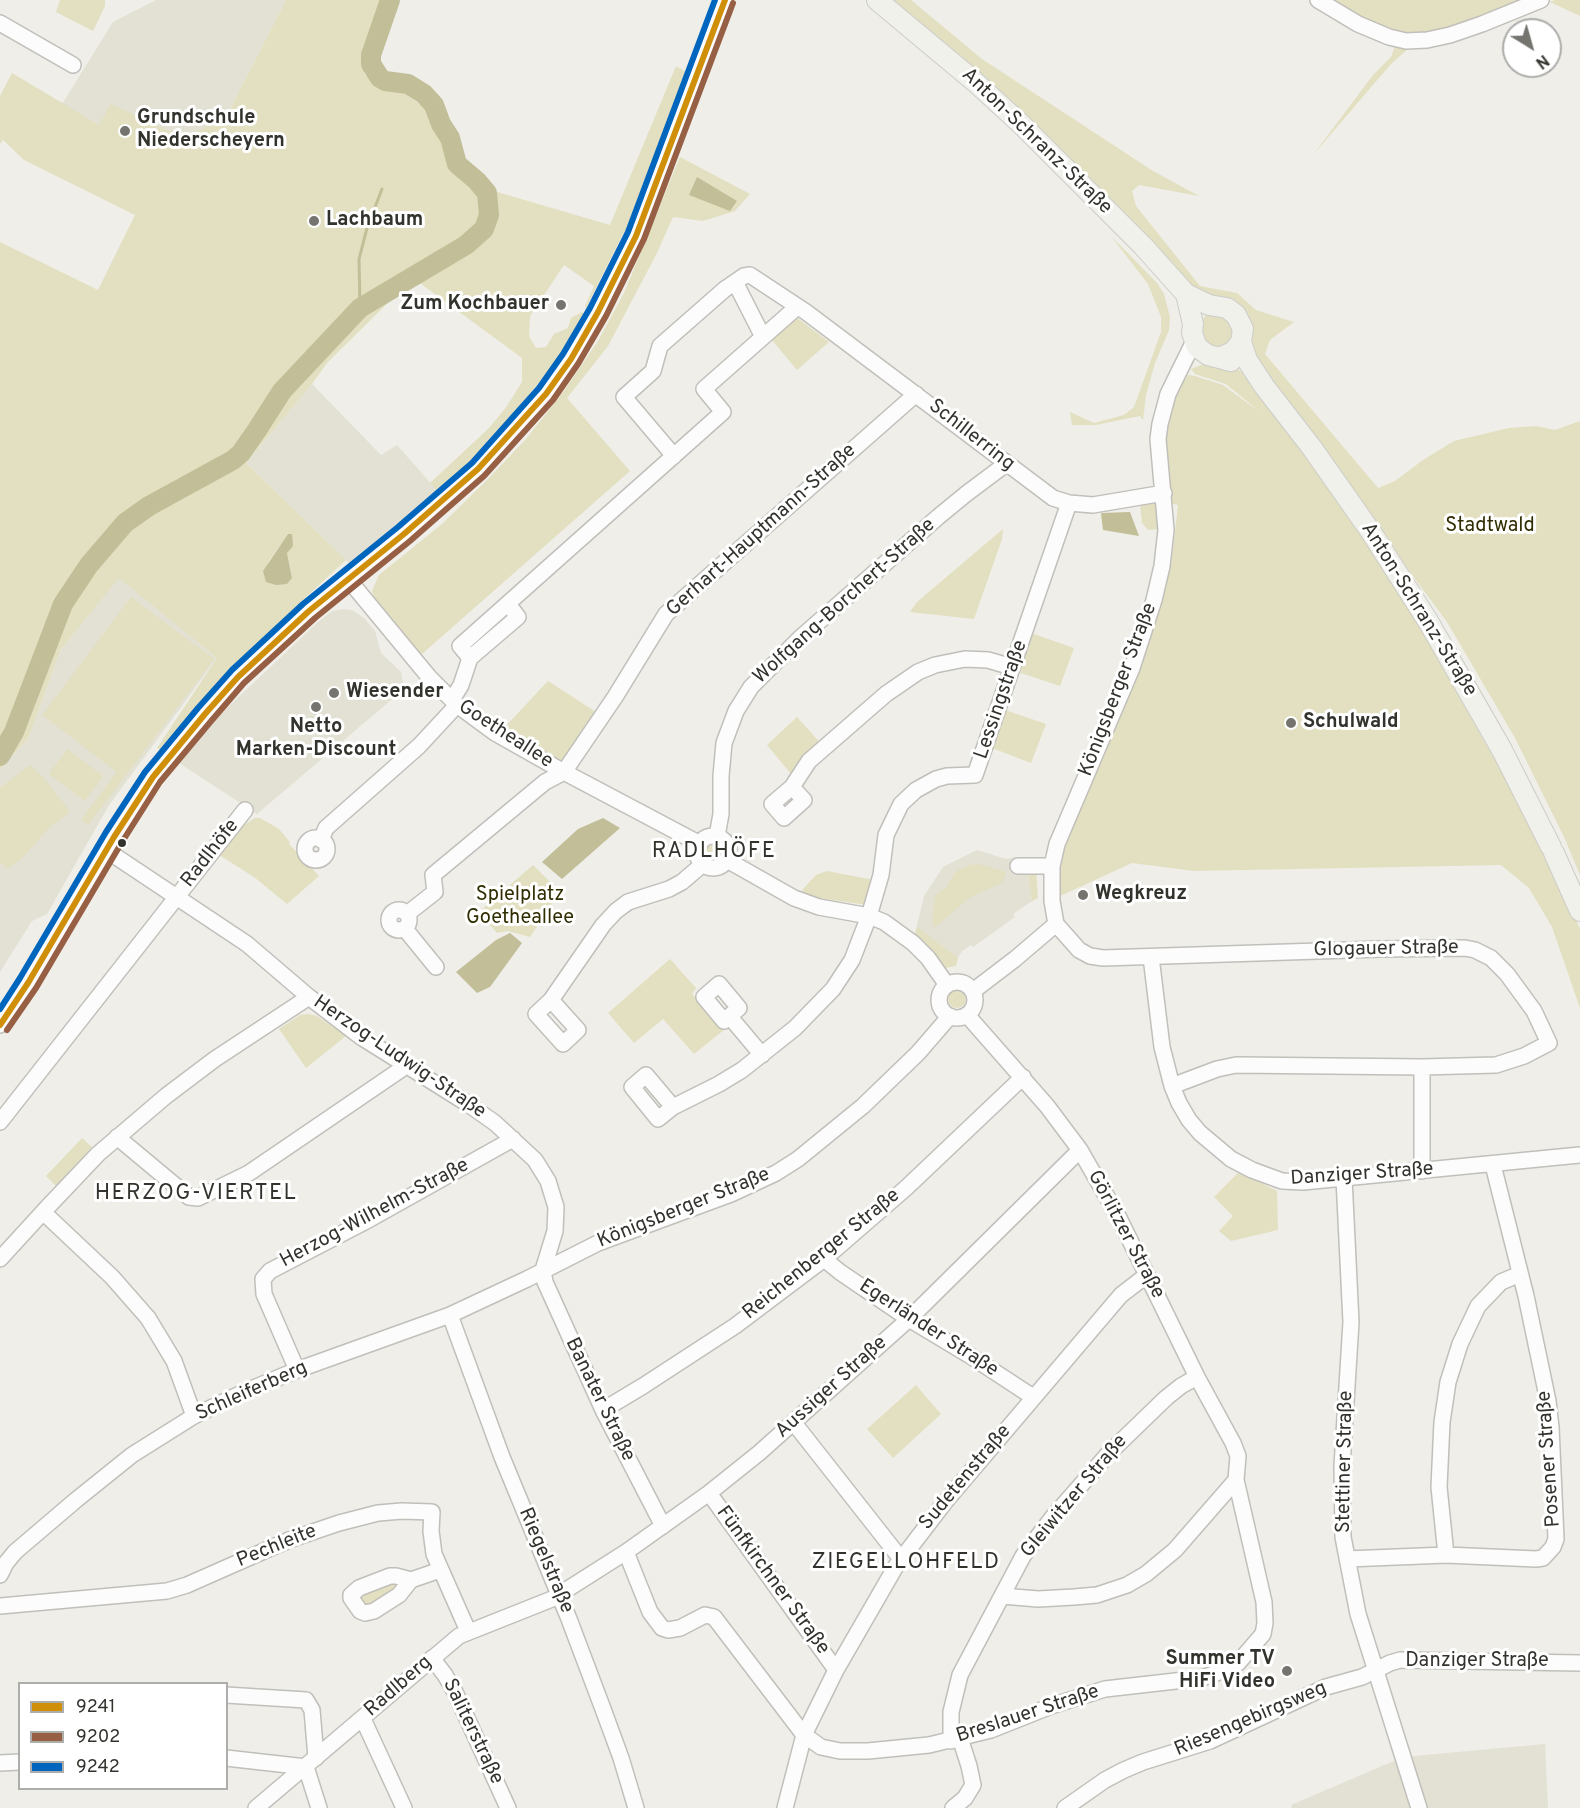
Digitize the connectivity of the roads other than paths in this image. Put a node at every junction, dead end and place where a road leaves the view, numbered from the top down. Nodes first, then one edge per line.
1 (725, 0) edge
2 (877, 0) edge
3 (1318, 0) edge
4 (1541, 0) edge
5 (0, 23) edge
6 (73, 65) dead end
7 (735, 282) junction
8 (1186, 294) junction
9 (1217, 306) junction
10 (797, 307) junction
11 (1193, 333) junction
12 (763, 337) junction
13 (1241, 342) junction
14 (1215, 356) junction
15 (1180, 370) junction
16 (1264, 386) junction
17 (916, 394) junction
18 (674, 456) junction
19 (1006, 464) junction
20 (1164, 493) junction
21 (1069, 503) junction
22 (348, 579) junction
23 (1012, 667) junction
24 (455, 703) junction
25 (564, 772) junction
26 (792, 787) dead end
27 (245, 810) dead end
28 (717, 837) junction
29 (321, 840) dead end
30 (700, 844) junction
31 (106, 850) junction
32 (727, 860) junction
33 (703, 864) junction
34 (1018, 866) dead end
35 (1052, 866) junction
36 (176, 898) junction
37 (1580, 910) edge
38 (869, 916) junction
39 (1056, 924) junction
40 (1151, 957) junction
41 (436, 967) dead end
42 (947, 985) junction
43 (973, 991) junction
44 (309, 998) junction
45 (551, 1000) dead end
46 (967, 1015) junction
47 (950, 1016) junction
48 (730, 1017) dead end
49 (0, 1025) edge
50 (762, 1055) junction
51 (406, 1066) junction
52 (1422, 1067) junction
53 (1023, 1077) junction
54 (1172, 1086) junction
55 (672, 1107) dead end
56 (0, 1122) edge
57 (117, 1137) junction
58 (513, 1139) junction
59 (1080, 1150) junction
60 (1580, 1155) edge
61 (1493, 1165) junction
62 (1422, 1171) junction
63 (1344, 1178) junction
64 (43, 1212) junction
65 (0, 1259) edge
66 (824, 1259) junction
67 (543, 1270) junction
68 (1520, 1274) junction
69 (1148, 1275) junction
70 (450, 1315) junction
71 (909, 1319) junction
72 (297, 1370) junction
73 (1197, 1377) junction
74 (1033, 1397) junction
75 (603, 1410) junction
76 (194, 1416) junction
77 (794, 1423) junction
78 (1236, 1480) junction
79 (709, 1493) junction
80 (663, 1526) junction
81 (626, 1552) junction
82 (1446, 1554) junction
83 (901, 1559) junction
84 (1347, 1560) junction
85 (440, 1570) junction
86 (0, 1575) edge
87 (411, 1580) dead end
88 (558, 1595) junction
89 (1002, 1596) junction
90 (0, 1606) edge
91 (468, 1631) junction
92 (432, 1658) junction
93 (1580, 1663) edge
94 (836, 1670) junction
95 (1375, 1670) junction
96 (228, 1695) edge
97 (363, 1719) junction
98 (804, 1736) junction
99 (956, 1739) junction
100 (228, 1758) edge
101 (18, 1762) edge
102 (311, 1762) junction
103 (0, 1763) edge
104 (256, 1808) edge
105 (319, 1808) edge
106 (404, 1808) edge
107 (508, 1808) edge
108 (636, 1808) edge
109 (785, 1808) edge
110 (953, 1808) edge
111 (1065, 1808) edge
112 (1419, 1808) edge

1 - 22 street
2 - 8 main road, Anton-Schranz-Straße
3 - 4 street
5 - 6 street
7 - 10 street, Schillerring
7 - 12 street
7 - 18 street
8 - 9 main road, Anton-Schranz-Straße
8 - 11 main road, Anton-Schranz-Straße
9 - 11 main road
9 - 13 main road, Anton-Schranz-Straße
10 - 12 street
10 - 17 street, Schillerring
11 - 14 main road, Anton-Schranz-Straße
11 - 15 street, Königsberger Straße
12 - 18 street
13 - 14 main road
13 - 16 main road, Anton-Schranz-Straße
14 - 15 street
14 - 16 main road, Anton-Schranz-Straße
15 - 20 street, Königsberger Straße
16 - 37 main road, Anton-Schranz-Straße
17 - 19 street, Schillerring
17 - 25 street, Gerhart-Hauptmann-Straße
18 - 24 street
19 - 21 street, Schillerring
19 - 28 street, Wolfgang-Borchert-Straße
20 - 21 street, Schillerring
20 - 35 street, Königsberger Straße
21 - 23 street, Lessingstraße
22 - 24 street, Goetheallee
22 - 31 street
23 - 26 street
23 - 38 street, Lessingstraße
24 - 25 street, Goetheallee
24 - 29 street
25 - 30 street, Goetheallee
25 - 41 street
27 - 36 street, Radlhöfe
28 - 30 street
28 - 32 street
30 - 33 street
31 - 36 street, Herzog-Ludwig-Straße
31 - 49 street
32 - 33 street
32 - 38 street
33 - 45 street
34 - 35 street
35 - 39 street, Königsberger Straße
36 - 44 street, Herzog-Ludwig-Straße
36 - 56 street, Radlhöfe
38 - 42 street
38 - 50 street
39 - 40 street, Glogauer Straße
39 - 43 street
40 - 52 street, Glogauer Straße
40 - 54 street, Danziger Straße
42 - 43 street
42 - 47 street
43 - 46 street
44 - 51 street, Herzog-Ludwig-Straße
44 - 57 street
46 - 47 street
46 - 53 street, Görlitzer Straße
47 - 67 street, Königsberger Straße
48 - 50 street
50 - 55 street
51 - 57 street
51 - 58 street, Herzog-Ludwig-Straße
52 - 54 street, Glogauer Straße
52 - 62 street
53 - 59 street, Görlitzer Straße
53 - 66 street, Reichenberger Straße
54 - 63 street, Danziger Straße
57 - 64 street
58 - 67 street, Herzog-Ludwig-Straße
58 - 72 street, Herzog-Wilhelm-Straße
59 - 69 street, Görlitzer Straße
59 - 71 street, Aussiger Straße
60 - 61 street, Danziger Straße
61 - 62 street, Danziger Straße
61 - 68 street, Posener Straße
62 - 63 street, Danziger Straße
63 - 84 street, Stettiner Straße
64 - 65 street
64 - 76 street
66 - 71 street, Egerländer Straße
66 - 75 street, Reichenberger Straße
67 - 70 street, Schleiferberg
67 - 75 street, Banater Straße
68 - 82 street
68 - 82 street, Posener Straße
69 - 73 street, Görlitzer Straße
69 - 74 street, Sudetenstraße
70 - 72 street, Schleiferberg
70 - 88 street, Riegelstraße
71 - 74 street, Egerländer Straße
71 - 77 street, Aussiger Straße
72 - 76 street, Schleiferberg
73 - 78 street, Görlitzer Straße
73 - 89 street, Gleiwitzer Straße
74 - 83 street, Sudetenstraße
75 - 80 street, Banater Straße
76 - 86 street, Schleiferberg
77 - 79 street, Aussiger Straße
77 - 83 street
78 - 89 street
78 - 99 street, Breslauer Straße
79 - 80 street, Aussiger Straße
79 - 94 street, Fünfkirchner Straße
80 - 81 street, Aussiger Straße
81 - 88 street, Aussiger Straße
81 - 98 street
82 - 84 street, Posener Straße
83 - 94 street, Sudetenstraße
84 - 95 street, Stettiner Straße
85 - 87 street
85 - 90 street, Pechleite
85 - 91 street, Pechleite
88 - 91 street, Radlberg
88 - 108 street, Riegelstraße
89 - 99 street, Gleiwitzer Straße
91 - 92 street, Radlberg
92 - 97 street, Radlberg
92 - 107 street, Saliterstraße
93 - 95 street, Danziger Straße
94 - 98 street, Sudetenstraße
95 - 111 street, Riesengebirgsweg
95 - 112 street, Stettiner Straße
96 - 102 street
97 - 102 street, Radlberg
97 - 106 street
98 - 99 street, Breslauer Straße
98 - 109 street, Sudetenstraße
99 - 110 street, Gleiwitzer Straße
100 - 102 street
101 - 103 street
102 - 104 street, Radlberg
102 - 105 street

